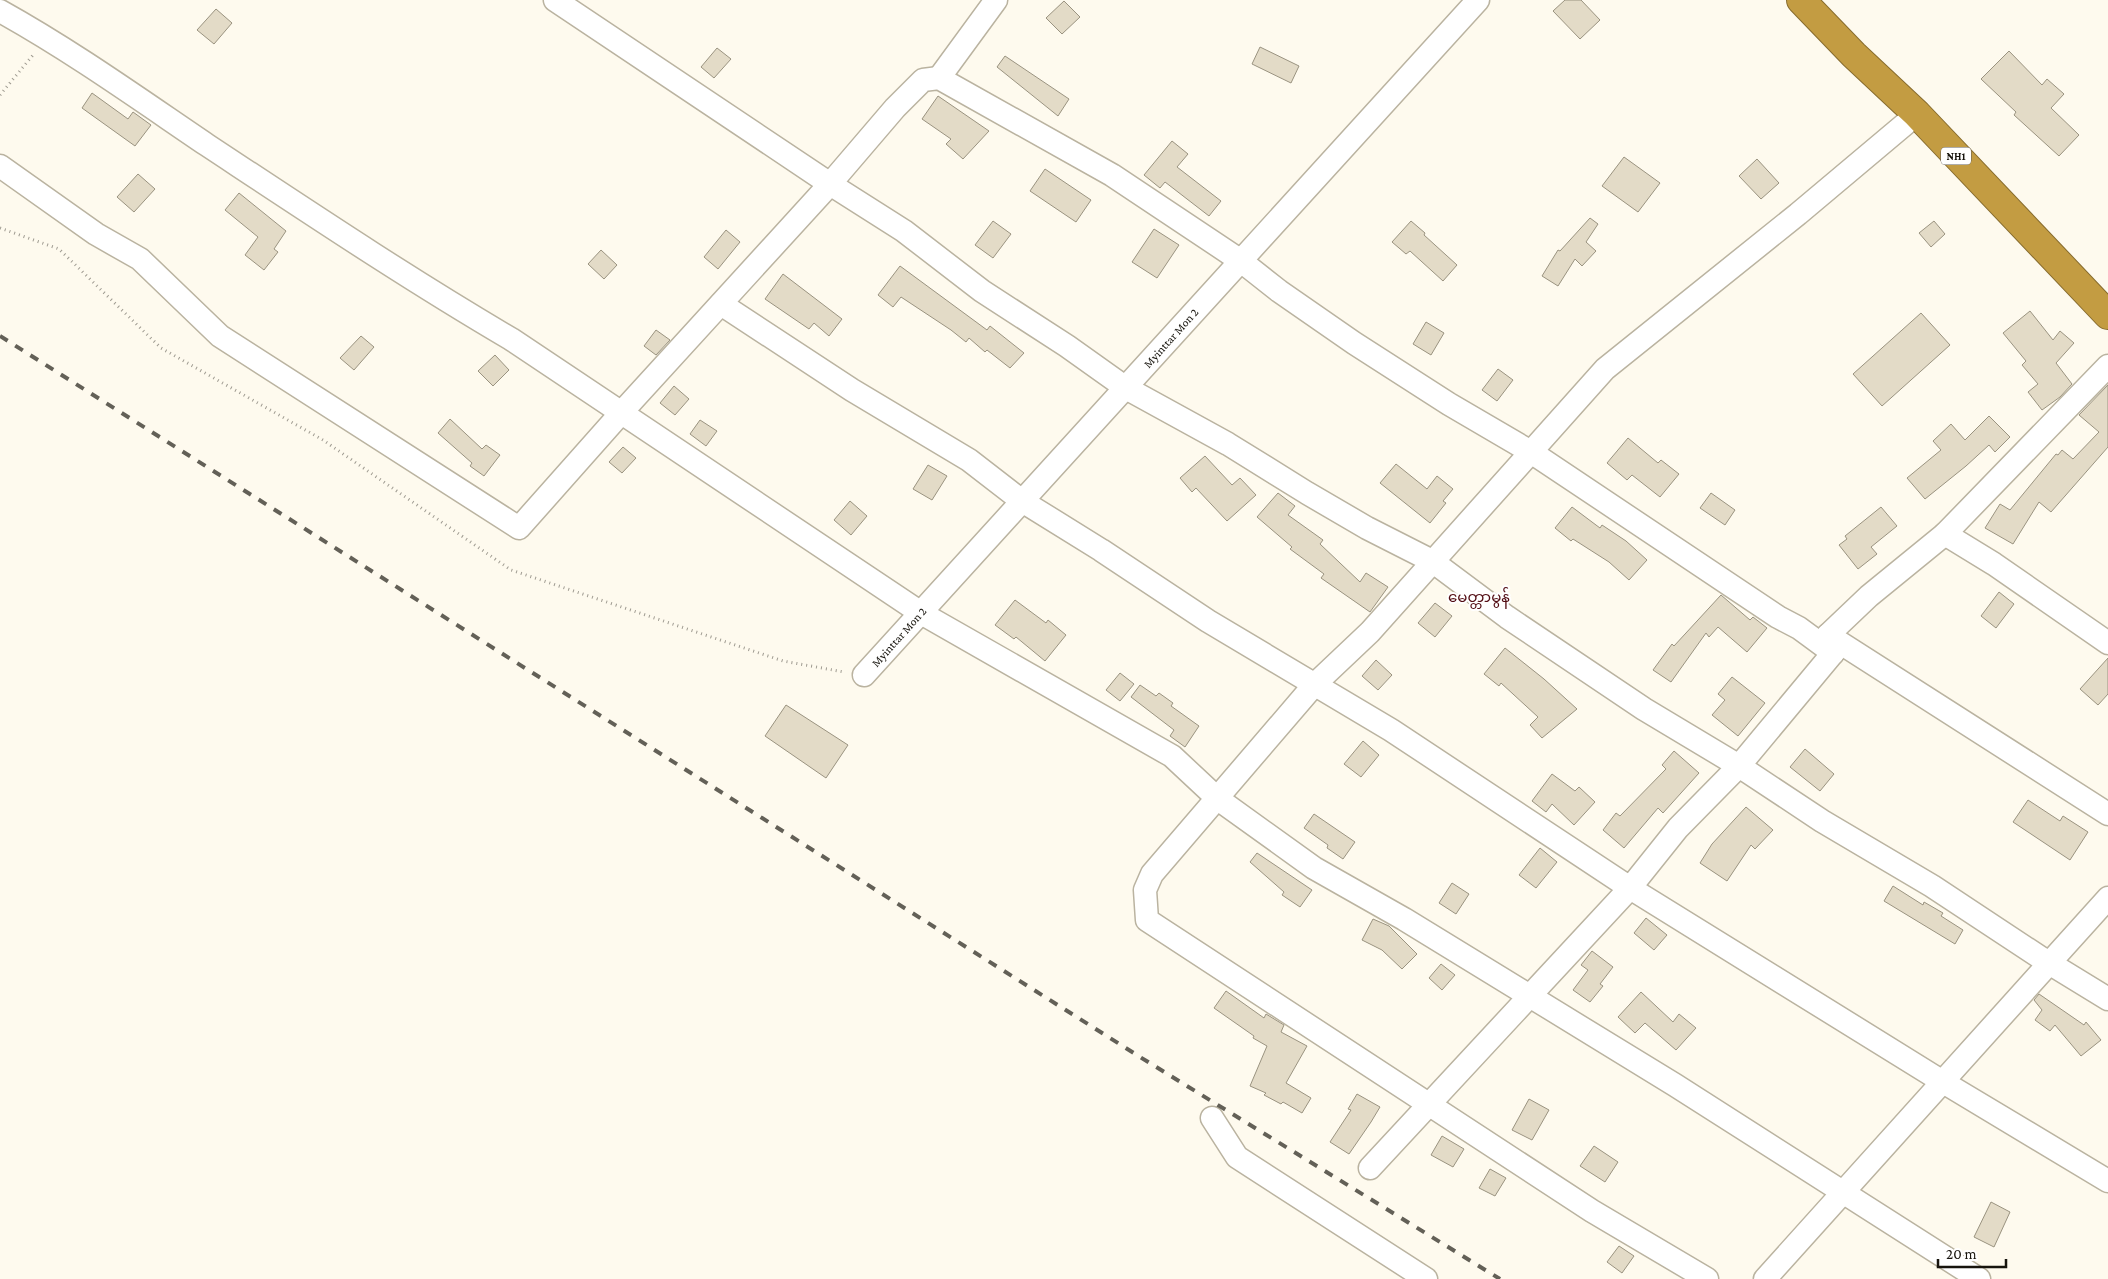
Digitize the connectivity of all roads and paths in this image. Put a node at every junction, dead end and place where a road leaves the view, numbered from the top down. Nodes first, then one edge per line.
1 (555, 0) edge
2 (996, 0) edge
3 (1478, 0) edge
4 (1801, 0) edge
5 (0, 11) edge
6 (48, 37) junction
7 (938, 78) junction
8 (0, 95) edge
9 (1916, 114) junction
10 (0, 166) edge
11 (830, 184) junction
12 (1241, 261) junction
13 (721, 304) junction
14 (2108, 315) edge
15 (2108, 366) edge
16 (1126, 388) junction
17 (621, 412) junction
18 (1531, 452) junction
19 (1022, 501) junction
20 (1945, 534) junction
21 (1432, 561) junction
22 (921, 613) junction
23 (2108, 643) edge
24 (1830, 644) junction
25 (864, 675) dead end
26 (1314, 685) junction
27 (1740, 766) junction
28 (1218, 799) junction
29 (2108, 814) edge
30 (1630, 888) junction
31 (2108, 898) edge
32 (2050, 963) junction
33 (1529, 995) junction
34 (2108, 999) edge
35 (1943, 1082) junction
36 (1428, 1105) junction
37 (1212, 1118) dead end
38 (1370, 1168) dead end
39 (2108, 1181) edge
40 (1843, 1193) junction
41 (1426, 1279) edge
42 (1707, 1279) edge
43 (1765, 1279) edge
44 (1979, 1279) edge

1 - 11 street
2 - 7 street
3 - 12 street, Myinttar Mon 2
4 - 9 highway, NH1
5 - 6 street
6 - 8 path
6 - 17 street
7 - 11 street
7 - 12 street
9 - 14 highway, NH1
9 - 18 street
10 - 17 street
11 - 13 street
11 - 16 street
12 - 16 street, Myinttar Mon 2
12 - 18 street
13 - 17 street
13 - 19 street
15 - 20 street
16 - 19 street, Myinttar Mon 2
16 - 21 street
17 - 22 street
18 - 21 street
18 - 24 street
19 - 22 street, Myinttar Mon 2
19 - 26 street
20 - 23 street
20 - 24 street
21 - 26 street
21 - 27 street
22 - 25 street, Myinttar Mon 2
22 - 28 street
24 - 27 street
24 - 29 street
26 - 28 street
26 - 30 street
27 - 30 street
27 - 32 street
28 - 33 street
28 - 36 street
30 - 33 street
30 - 35 street
31 - 32 street
32 - 34 street
32 - 35 street
33 - 36 street
33 - 40 street
35 - 39 street
35 - 40 street
36 - 38 street
36 - 42 street
37 - 41 street
40 - 43 street
40 - 44 street

